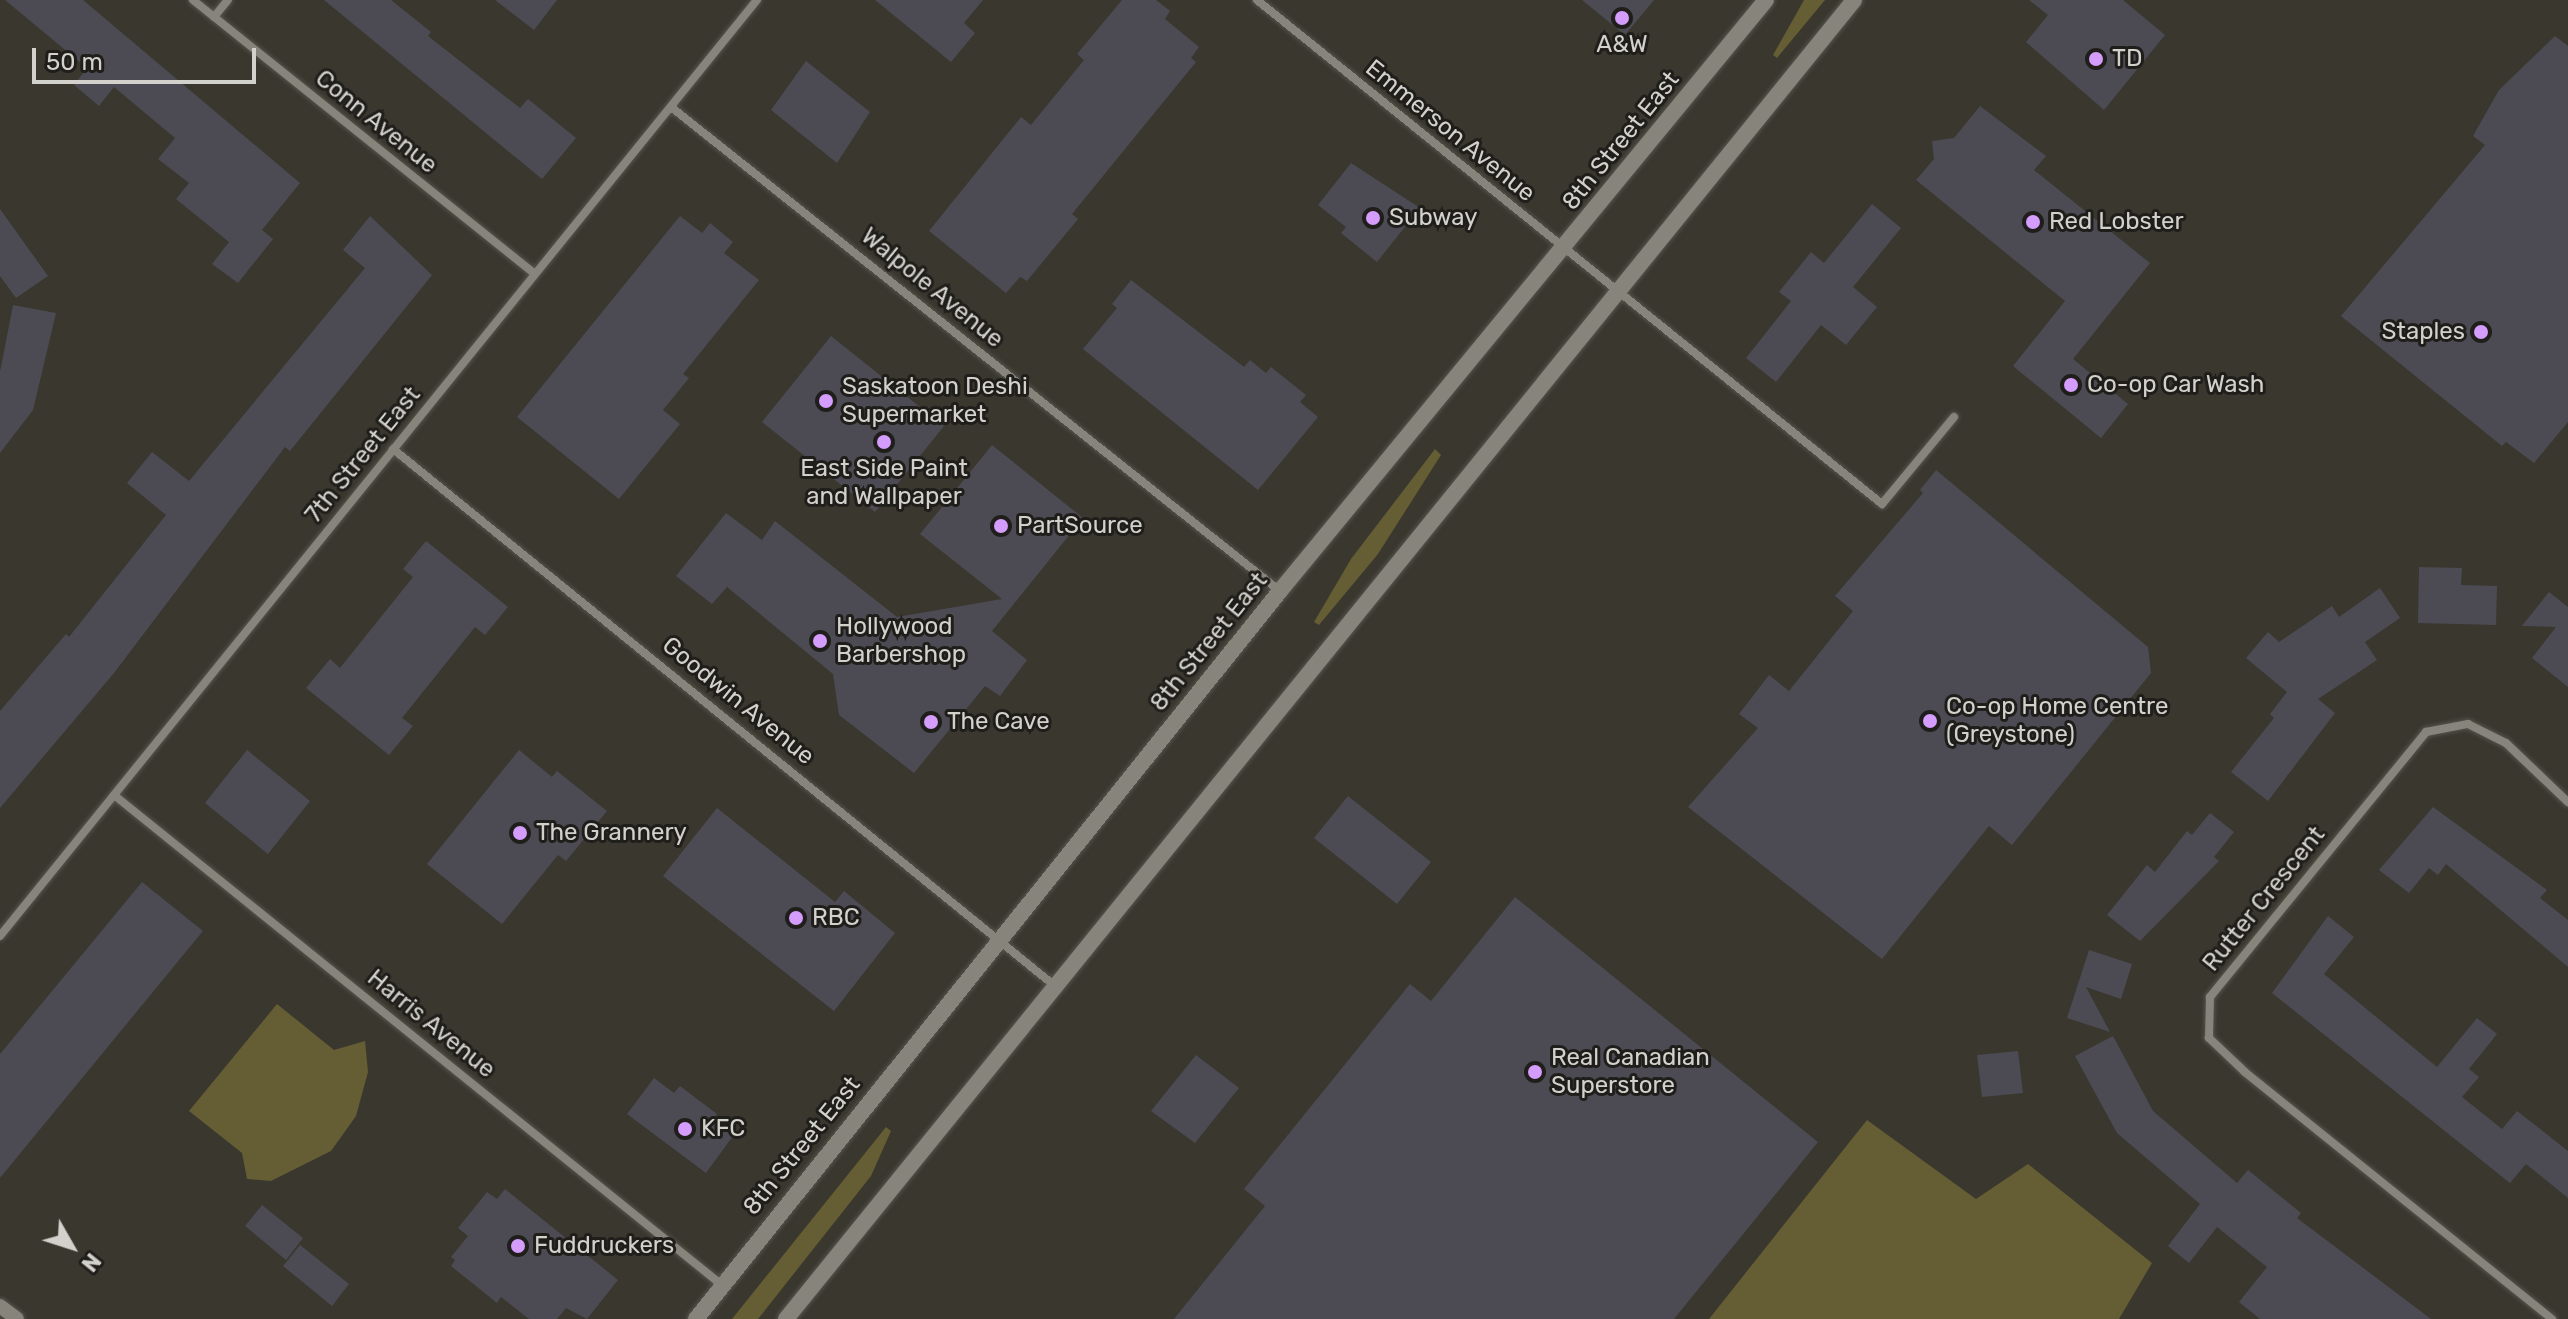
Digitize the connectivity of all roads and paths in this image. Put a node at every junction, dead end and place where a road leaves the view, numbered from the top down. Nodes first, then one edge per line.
1 (193, 0) edge
2 (228, 0) edge
3 (757, 0) edge
4 (1257, 0) edge
5 (1766, 0) edge
6 (1854, 0) edge
7 (214, 17) junction
8 (671, 107) junction
9 (1564, 249) junction
10 (535, 274) junction
11 (1617, 292) junction
12 (1954, 417) dead end
13 (393, 449) junction
14 (1280, 591) junction
15 (114, 795) junction
16 (2568, 802) edge
17 (0, 936) edge
18 (1000, 941) junction
19 (1055, 986) junction
20 (722, 1285) junction
21 (0, 1306) edge
22 (17, 1319) edge
23 (696, 1319) edge
24 (786, 1319) edge
25 (2552, 1319) edge

1 - 7 street, Conn Avenue
2 - 7 street
3 - 8 street, 7th Street East
4 - 9 street, Emmerson Avenue
5 - 9 main road, 8th Street East
6 - 11 main road
7 - 10 street, Conn Avenue
8 - 10 street, 7th Street East
8 - 14 street, Walpole Avenue
9 - 11 street, Emmerson Avenue
9 - 14 main road, 8th Street East
10 - 13 street, 7th Street East
11 - 12 street, Emmerson Avenue
11 - 19 main road
13 - 15 street, 7th Street East
13 - 18 street, Goodwin Avenue
14 - 18 main road, 8th Street East
15 - 17 street, 7th Street East
15 - 20 street, Harris Avenue
16 - 25 street, Rutter Crescent
18 - 19 street, Goodwin Avenue
18 - 20 main road, 8th Street East
19 - 24 main road
20 - 23 main road, 8th Street East
21 - 22 street

